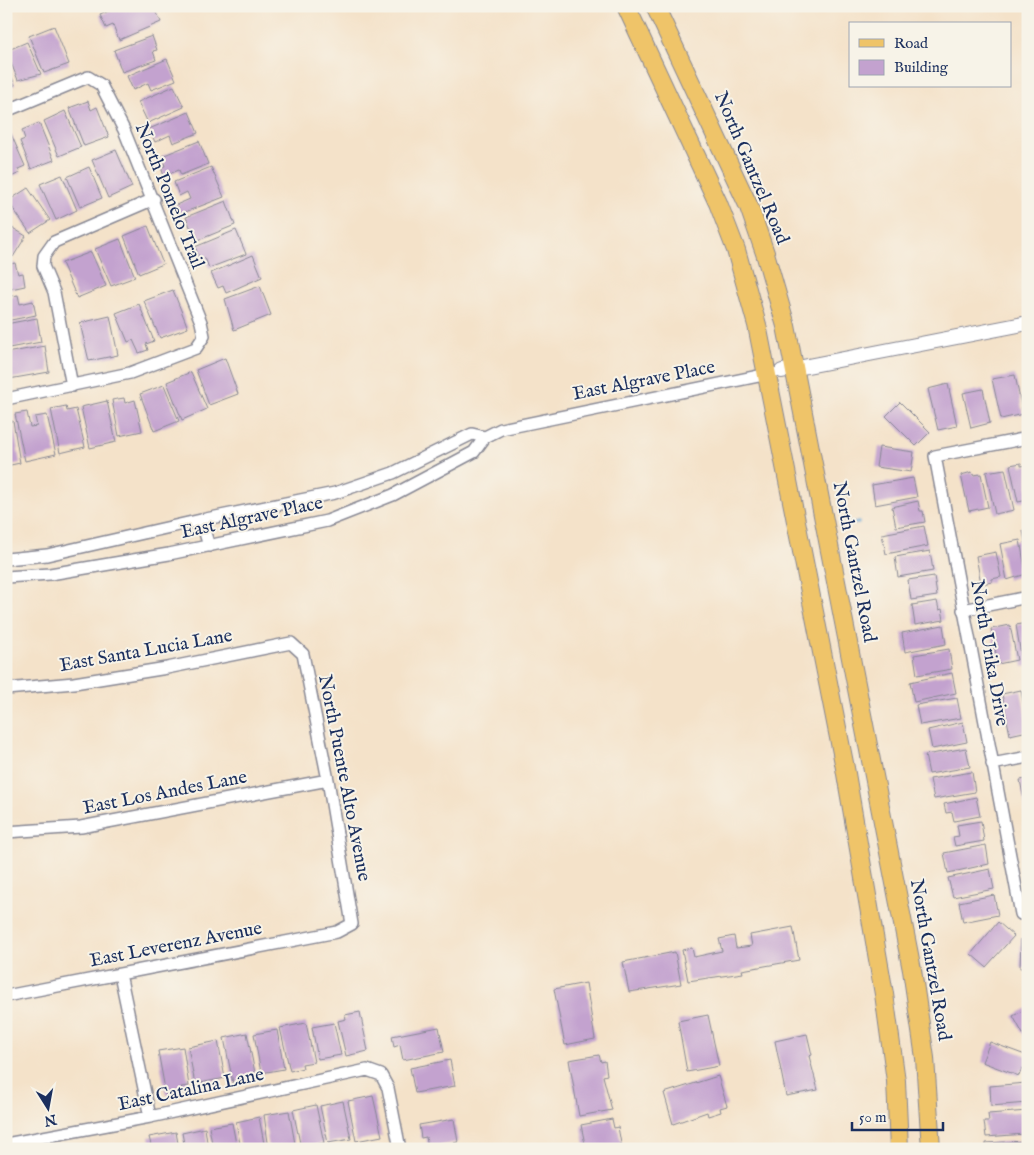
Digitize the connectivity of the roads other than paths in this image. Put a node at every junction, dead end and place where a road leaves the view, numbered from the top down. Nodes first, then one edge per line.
1 (626, 6) edge
2 (655, 6) edge
3 (6, 111) edge
4 (154, 199) junction
5 (1028, 323) edge
6 (782, 371) junction
7 (72, 386) junction
8 (6, 399) edge
9 (485, 437) junction
10 (1028, 438) edge
11 (201, 520) junction
12 (209, 546) junction
13 (6, 559) edge
14 (6, 577) edge
15 (1028, 597) edge
16 (963, 610) junction
17 (291, 643) joint
18 (6, 689) edge
19 (1028, 757) edge
20 (992, 764) junction
21 (328, 780) junction
22 (6, 832) edge
23 (1024, 914) edge
24 (352, 924) joint
25 (120, 974) junction
26 (6, 996) edge
27 (150, 1117) junction
28 (6, 1144) edge
29 (400, 1149) edge
30 (899, 1149) edge
31 (931, 1149) edge

1 - 6 main road, North Gantzel Road
2 - 6 main road, North Gantzel Road
3 - 4 street, North Pomelo Trail
4 - 7 street
4 - 7 street, North Pomelo Trail
5 - 6 street
6 - 9 street, East Algrave Place
6 - 30 main road, North Gantzel Road
6 - 31 main road, North Gantzel Road
7 - 8 street
9 - 11 street, East Algrave Place
9 - 12 street, East Algrave Place
10 - 16 street, North Urika Drive
11 - 12 street
11 - 13 street, East Algrave Place
12 - 14 street, East Algrave Place
15 - 16 street
16 - 20 street, North Urika Drive
17 - 18 street, East Santa Lucia Lane
17 - 21 street, North Puente Alto Avenue
19 - 20 street
20 - 23 street, North Urika Drive
21 - 22 street, East Los Andes Lane
21 - 24 street, North Puente Alto Avenue
24 - 25 street, East Leverenz Avenue
25 - 26 street, East Leverenz Avenue
25 - 27 street
27 - 28 street, East Catalina Lane
27 - 29 street, East Catalina Lane

